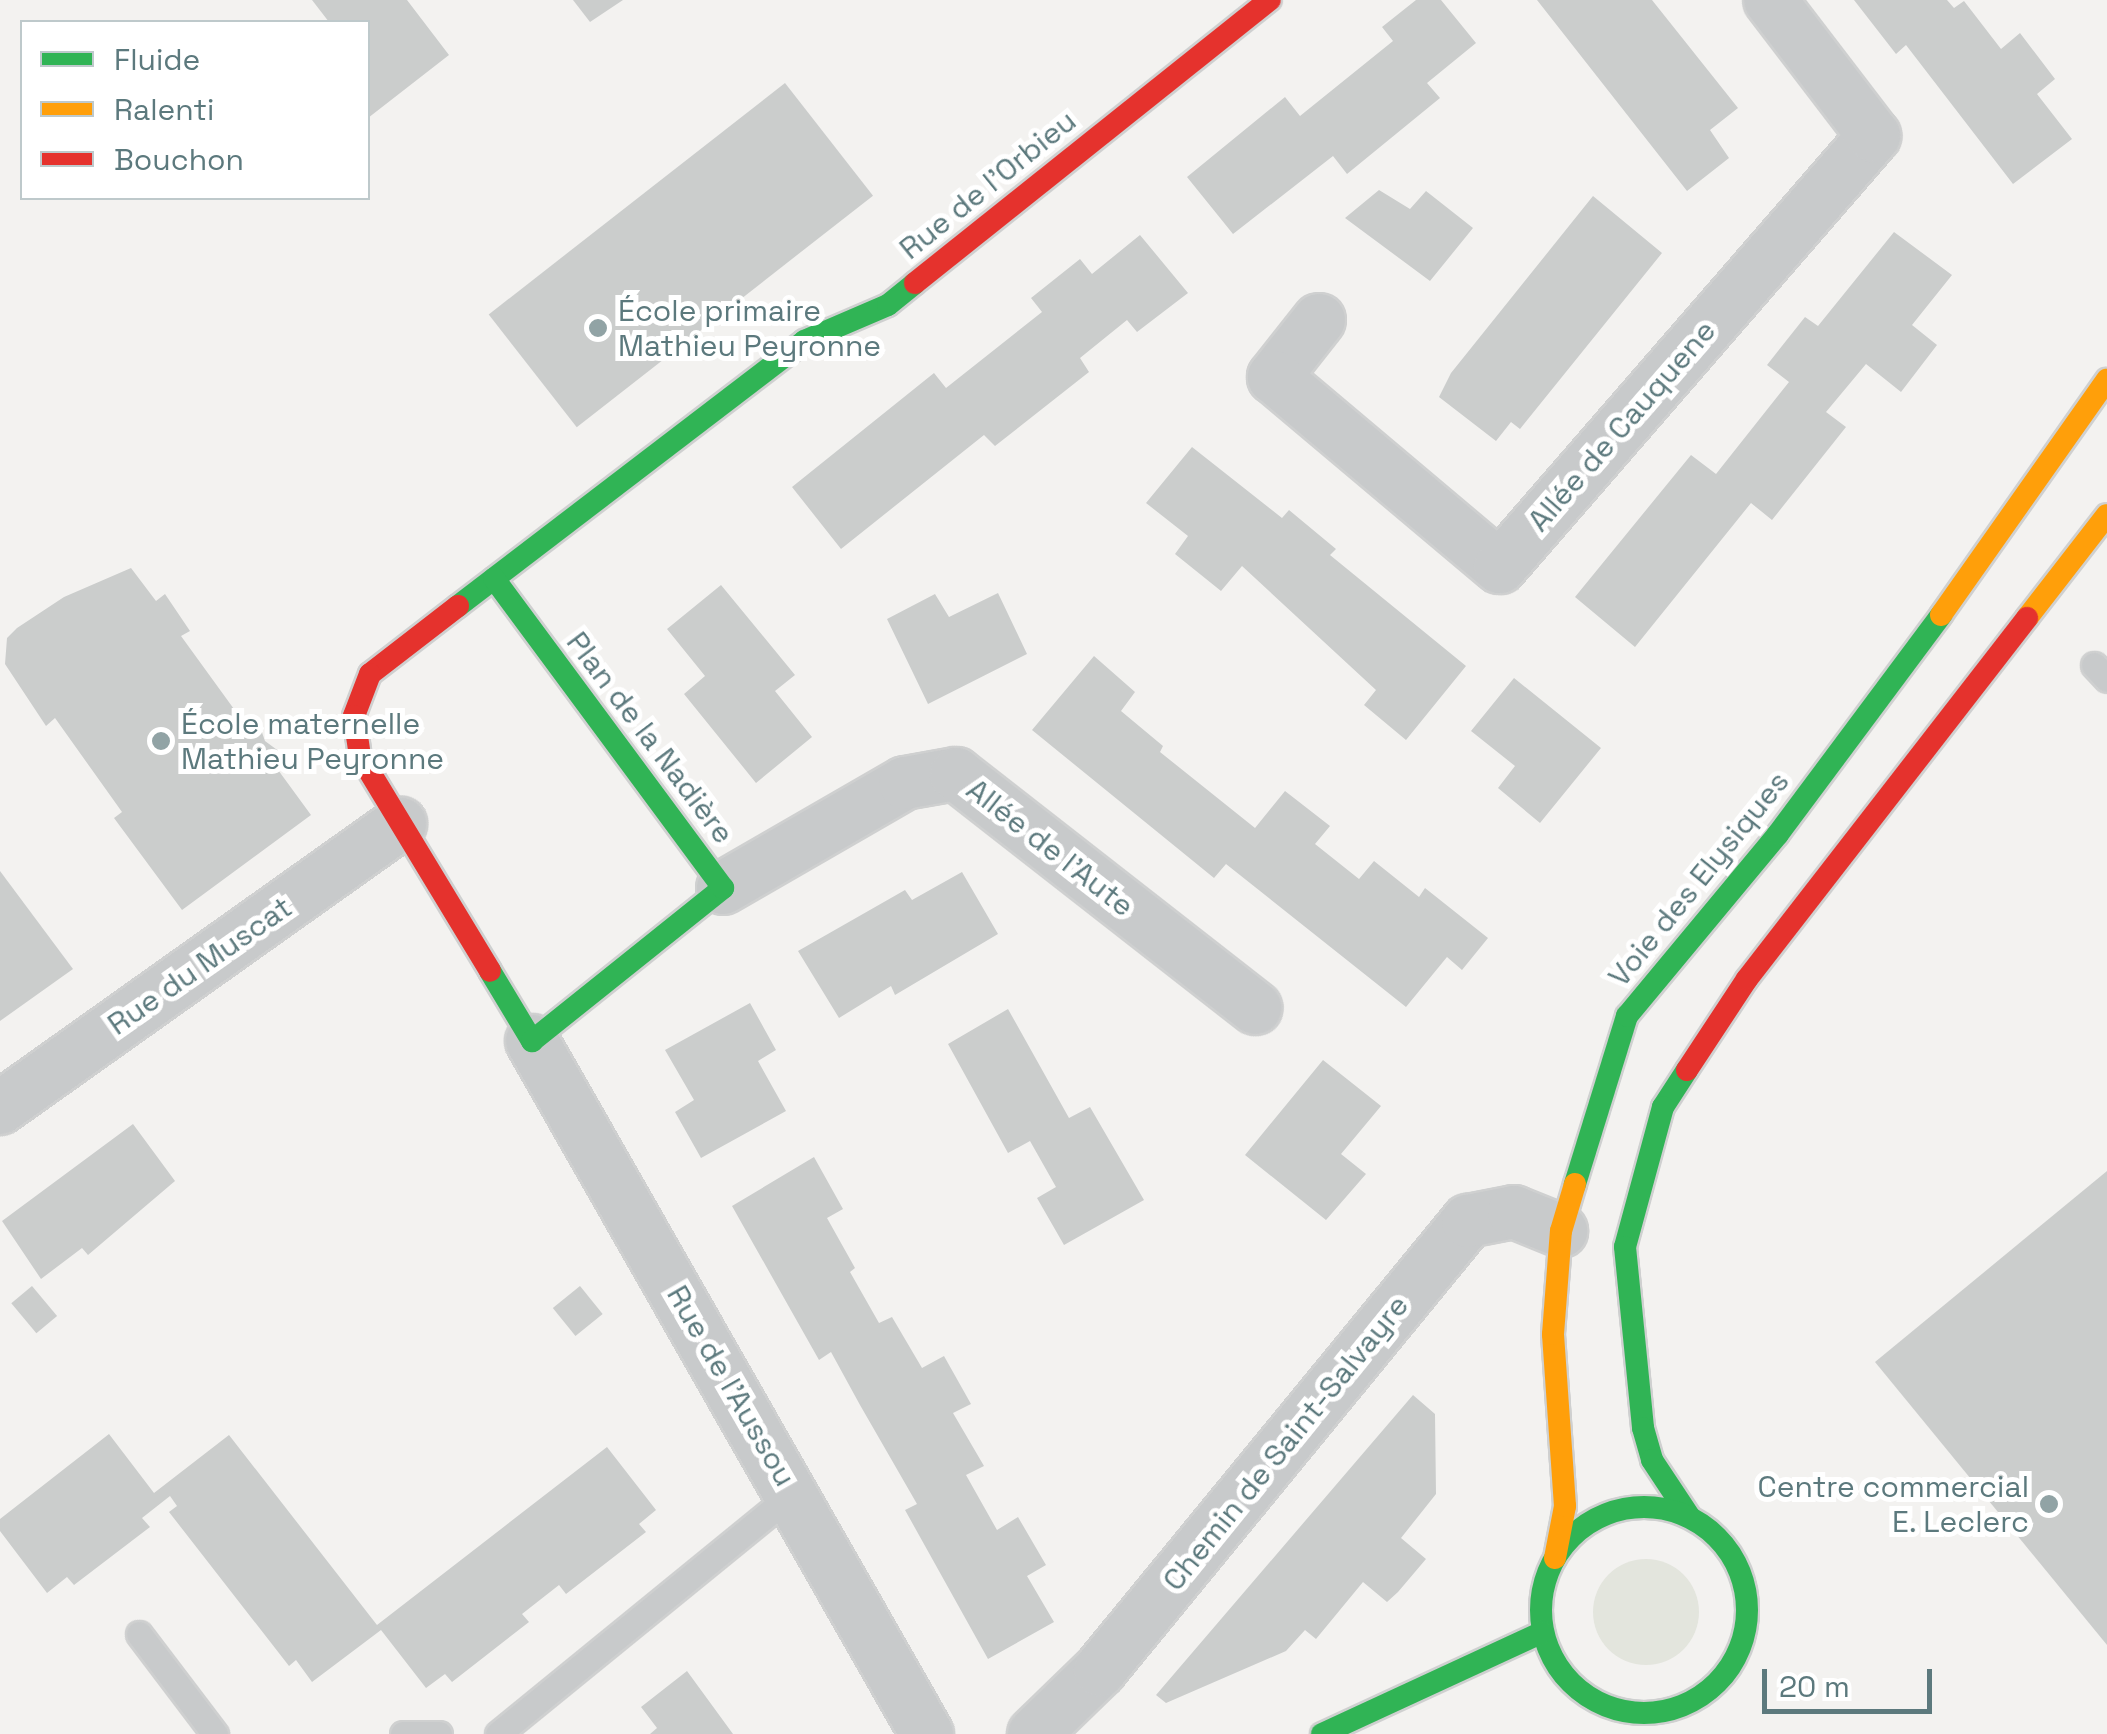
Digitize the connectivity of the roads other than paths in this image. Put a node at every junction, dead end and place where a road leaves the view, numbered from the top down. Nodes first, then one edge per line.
1 (1770, 0) edge
2 (1253, 5) edge
3 (1319, 320) dead end
4 (2107, 380) edge
5 (2107, 516) edge
6 (494, 578) junction
7 (400, 824) junction
8 (723, 888) junction
9 (1256, 1008) dead end
10 (532, 1040) junction
11 (0, 1108) edge
12 (1560, 1231) junction
13 (793, 1493) junction
14 (1688, 1516) junction
15 (1555, 1558) junction
16 (1543, 1632) junction
17 (139, 1634) dead end
18 (1726, 1672) junction
19 (1606, 1706) junction
20 (1712, 1719) dead end
21 (214, 1734) edge
22 (403, 1734) edge
23 (439, 1734) edge
24 (498, 1734) edge
25 (927, 1734) edge
26 (1034, 1734) edge
27 (1322, 1734) edge
28 (1621, 1734) edge

1 - 3 street, Allée de Cauquene
2 - 6 street, Rue de l'Orbieu
4 - 12 street, Voie des Elysiques
5 - 14 street
6 - 7 street
6 - 8 street, Plan de la Nadière
7 - 10 street
7 - 11 street, Rue du Muscat
8 - 9 street, Allée de l'Aute
8 - 10 street, Plan de la Nadière
10 - 13 street, Rue de l'Aussou
12 - 15 street, Voie des Elysiques
12 - 26 street, Chemin de Saint-Salvayre
13 - 24 lane
13 - 25 street, Rue de l'Aussou
14 - 15 street
14 - 18 street
15 - 16 street
16 - 19 street
16 - 27 street
17 - 21 lane
18 - 19 street
18 - 20 street
19 - 28 street
22 - 23 lane

